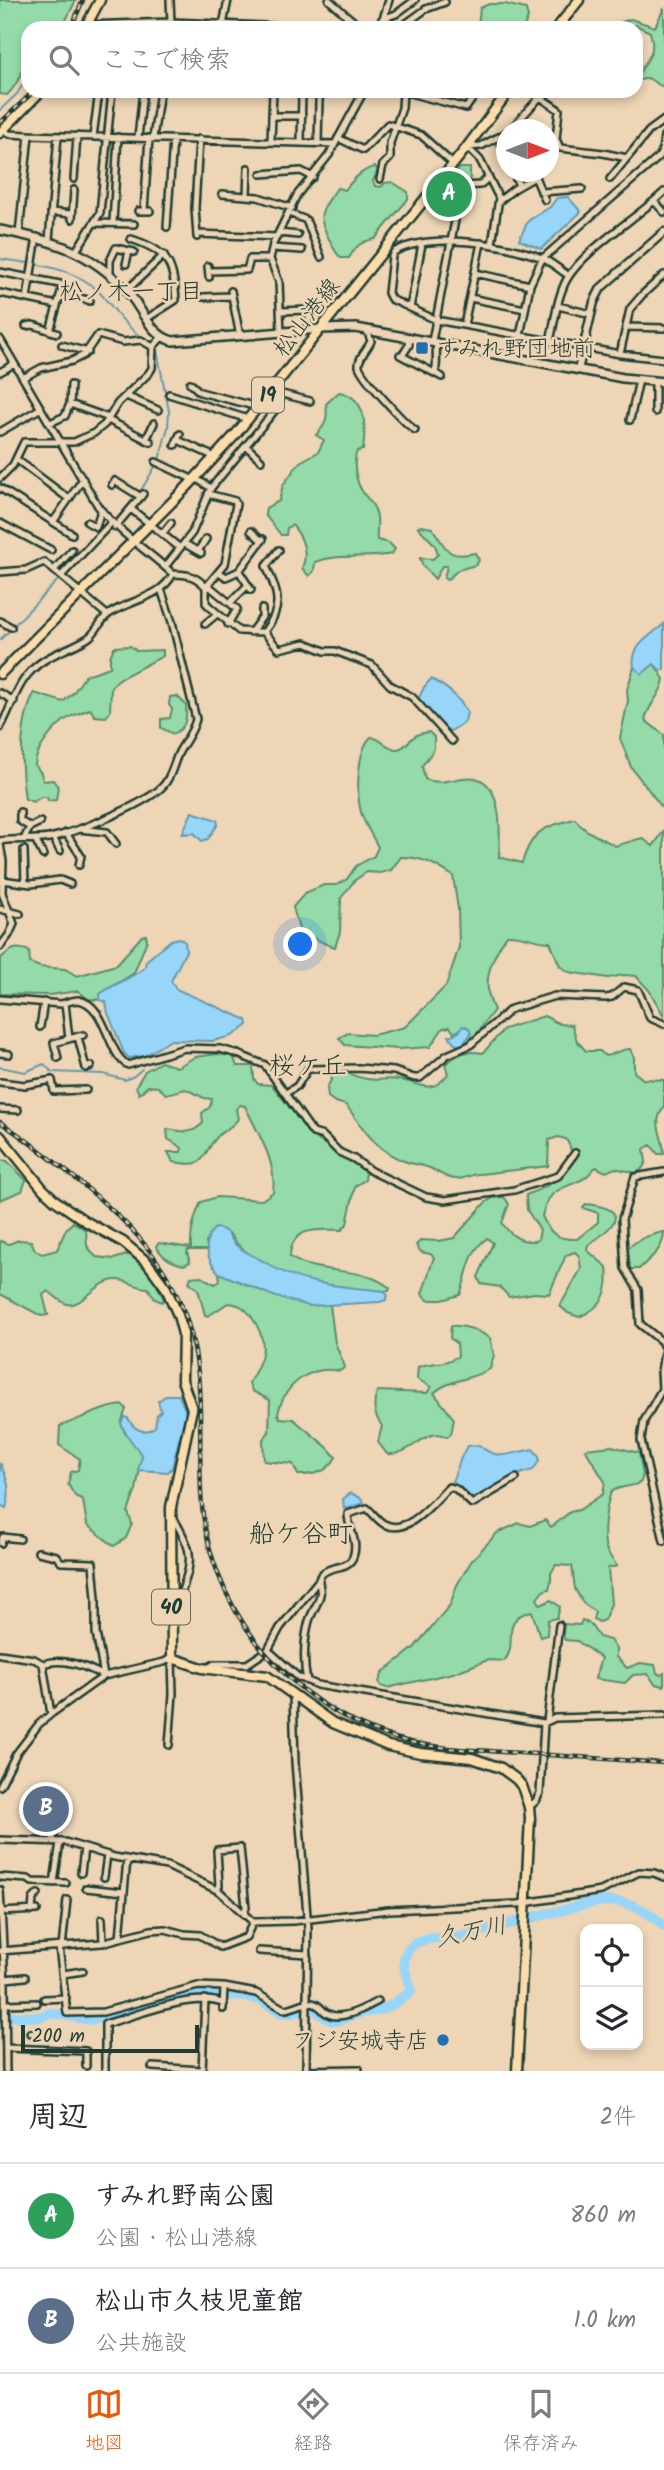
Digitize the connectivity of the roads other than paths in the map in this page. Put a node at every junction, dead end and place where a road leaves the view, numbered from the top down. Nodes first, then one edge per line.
1 (100, 0) edge
2 (170, 0) edge
3 (228, 0) edge
4 (329, 0) edge
5 (388, 0) edge
6 (415, 0) edge
7 (579, 0) edge
8 (443, 2) edge
9 (96, 9) junction
10 (382, 19) joint
11 (89, 21) edge
12 (103, 21) edge
13 (171, 21) edge
14 (224, 21) edge
15 (353, 21) edge
16 (410, 21) edge
17 (562, 21) edge
18 (34, 98) edge
19 (98, 98) edge
20 (111, 98) edge
21 (142, 98) edge
22 (159, 98) edge
23 (273, 98) edge
24 (303, 98) edge
25 (320, 98) edge
26 (360, 98) edge
27 (402, 98) edge
28 (434, 98) edge
29 (473, 98) edge
30 (504, 98) edge
31 (539, 98) edge
32 (541, 98) edge
33 (438, 99) joint
34 (272, 116) junction
35 (302, 116) junction
36 (519, 119) edge
37 (664, 120) edge
38 (397, 127) junction
39 (2, 132) edge
40 (29, 135) junction
41 (664, 135) edge
42 (58, 136) junction
43 (77, 136) junction
44 (93, 137) junction
45 (106, 137) junction
46 (118, 137) junction
47 (138, 138) junction
48 (151, 138) junction
49 (173, 139) junction
50 (199, 139) junction
51 (496, 139) edge
52 (271, 141) junction
53 (336, 141) junction
54 (301, 142) junction
55 (318, 143) junction
56 (467, 147) junction
57 (627, 158) junction
58 (453, 164) junction
59 (248, 168) dead end
60 (261, 174) dead end
61 (313, 177) junction
62 (380, 178) dead end
63 (488, 178) junction
64 (74, 179) dead end
65 (610, 180) dead end
66 (517, 182) edge
67 (526, 182) edge
68 (539, 182) edge
69 (519, 187) junction
70 (582, 189) dead end
71 (541, 192) junction
72 (664, 192) edge
73 (76, 194) dead end
74 (222, 194) dead end
75 (247, 196) junction
76 (545, 200) dead end
77 (499, 201) junction
78 (654, 201) junction
79 (290, 210) junction
80 (144, 211) dead end
81 (51, 212) junction
82 (664, 212) edge
83 (96, 223) junction
84 (113, 223) junction
85 (135, 224) dead end
86 (167, 227) dead end
87 (0, 230) edge
88 (664, 232) edge
89 (19, 234) junction
90 (278, 235) junction
91 (298, 235) dead end
92 (37, 237) junction
93 (131, 239) dead end
94 (49, 240) junction
95 (452, 241) junction
96 (481, 243) junction
97 (422, 244) junction
98 (492, 244) junction
99 (272, 248) junction
100 (302, 250) dead end
101 (76, 251) junction
102 (164, 255) junction
103 (321, 257) dead end
104 (542, 258) junction
105 (270, 259) junction
106 (126, 264) dead end
107 (0, 272) edge
108 (209, 272) dead end
109 (475, 273) junction
110 (110, 275) junction
111 (664, 275) edge
112 (31, 276) junction
113 (569, 276) junction
114 (63, 285) junction
115 (530, 285) junction
116 (127, 290) junction
117 (0, 293) edge
118 (27, 298) junction
119 (470, 298) junction
120 (206, 299) dead end
121 (90, 301) dead end
122 (57, 305) junction
123 (558, 306) junction
124 (410, 308) junction
125 (525, 309) junction
126 (280, 311) junction
127 (591, 314) junction
128 (146, 319) junction
129 (436, 320) junction
130 (464, 326) junction
131 (26, 327) dead end
132 (626, 327) junction
133 (664, 328) edge
134 (321, 329) junction
135 (310, 330) junction
136 (368, 330) junction
137 (281, 332) junction
138 (240, 336) junction
139 (520, 336) junction
140 (162, 337) junction
141 (410, 337) junction
142 (0, 339) edge
143 (434, 341) junction
144 (550, 341) junction
145 (62, 345) dead end
146 (153, 347) junction
147 (584, 347) junction
148 (88, 352) junction
149 (620, 354) junction
150 (664, 359) edge
151 (14, 364) junction
152 (578, 370) junction
153 (0, 372) edge
154 (435, 373) junction
155 (442, 377) dead end
156 (23, 378) junction
157 (639, 380) junction
158 (654, 382) junction
159 (664, 382) edge
160 (190, 383) dead end
161 (71, 385) dead end
162 (169, 394) dead end
163 (126, 396) junction
164 (265, 399) junction
165 (310, 401) dead end
166 (70, 404) junction
167 (258, 407) junction
168 (41, 408) junction
169 (276, 409) junction
170 (156, 411) dead end
171 (655, 412) dead end
172 (249, 418) junction
173 (108, 419) junction
174 (630, 420) dead end
175 (154, 423) dead end
176 (50, 424) junction
177 (261, 426) junction
178 (415, 430) dead end
179 (0, 432) edge
180 (178, 440) dead end
181 (61, 442) junction
182 (246, 446) junction
183 (215, 457) junction
184 (16, 458) junction
185 (261, 460) dead end
186 (156, 462) dead end
187 (188, 468) dead end
188 (184, 475) junction
189 (0, 478) edge
190 (83, 479) junction
191 (195, 479) junction
192 (112, 485) dead end
193 (0, 488) edge
194 (210, 491) junction
195 (69, 499) junction
196 (131, 509) junction
197 (102, 510) junction
198 (53, 522) junction
199 (87, 522) dead end
200 (0, 523) edge
201 (151, 523) junction
202 (171, 523) dead end
203 (113, 525) junction
204 (251, 531) dead end
205 (163, 533) junction
206 (72, 534) dead end
207 (206, 539) dead end
208 (134, 541) junction
209 (183, 546) junction
210 (51, 550) dead end
211 (72, 550) dead end
212 (279, 550) dead end
213 (165, 567) junction
214 (54, 570) junction
215 (239, 571) junction
216 (0, 572) edge
217 (219, 572) junction
218 (173, 575) junction
219 (61, 576) junction
220 (207, 587) junction
221 (160, 589) junction
222 (82, 593) junction
223 (230, 603) junction
224 (262, 609) dead end
225 (217, 614) junction
226 (107, 615) junction
227 (0, 621) edge
228 (205, 624) dead end
229 (229, 624) junction
230 (10, 627) dead end
231 (251, 632) junction
232 (264, 632) junction
233 (0, 674) edge
234 (0, 693) edge
235 (14, 701) junction
236 (3, 718) edge
237 (0, 728) edge
238 (452, 741) dead end
239 (20, 812) dead end
240 (40, 822) dead end
241 (30, 827) junction
242 (79, 829) junction
243 (66, 833) junction
244 (53, 837) junction
245 (24, 839) junction
246 (35, 839) junction
247 (0, 843) edge
248 (116, 844) dead end
249 (24, 850) dead end
250 (60, 851) dead end
251 (43, 855) dead end
252 (79, 865) dead end
253 (1, 882) edge
254 (26, 883) junction
255 (70, 884) dead end
256 (0, 909) edge
257 (10, 911) junction
258 (20, 914) dead end
259 (0, 934) edge
260 (9, 936) junction
261 (0, 947) edge
262 (0, 999) edge
263 (44, 1002) junction
264 (65, 1003) junction
265 (664, 1024) edge
266 (40, 1027) dead end
267 (69, 1039) junction
268 (58, 1058) dead end
269 (91, 1066) dead end
270 (0, 1082) edge
271 (86, 1090) dead end
272 (286, 1093) junction
273 (0, 1109) edge
274 (18, 1110) dead end
275 (0, 1136) edge
276 (575, 1153) dead end
277 (664, 1172) edge
278 (664, 1347) edge
279 (664, 1353) edge
280 (516, 1478) dead end
281 (171, 1514) junction
282 (20, 1539) dead end
283 (1, 1540) edge
284 (664, 1541) edge
285 (38, 1552) dead end
286 (318, 1581) junction
287 (171, 1607) junction
288 (559, 1625) dead end
289 (268, 1650) junction
290 (0, 1654) edge
291 (172, 1658) junction
292 (43, 1664) junction
293 (208, 1668) junction
294 (104, 1676) junction
295 (307, 1681) junction
296 (293, 1694) junction
297 (51, 1714) junction
298 (664, 1715) edge
299 (546, 1722) junction
300 (169, 1745) dead end
301 (0, 1786) edge
302 (60, 1798) dead end
303 (529, 1807) junction
304 (0, 1840) edge
305 (53, 1841) junction
306 (60, 1842) junction
307 (84, 1848) junction
308 (107, 1855) junction
309 (127, 1859) junction
310 (81, 1873) dead end
311 (0, 1877) edge
312 (104, 1877) dead end
313 (664, 1877) edge
314 (54, 1882) junction
315 (66, 1883) dead end
316 (86, 1888) dead end
317 (0, 1890) edge
318 (217, 1890) junction
319 (124, 1892) junction
320 (38, 1894) dead end
321 (67, 1900) dead end
322 (526, 1905) junction
323 (1, 1911) edge
324 (244, 1914) junction
325 (102, 1919) dead end
326 (307, 1920) junction
327 (253, 1922) junction
328 (120, 1938) junction
329 (103, 1943) junction
330 (61, 1947) junction
331 (2, 1951) edge
332 (259, 1951) dead end
333 (308, 1954) junction
334 (83, 1971) dead end
335 (63, 1974) junction
336 (25, 1977) dead end
337 (5, 1979) junction
338 (3, 1988) edge
339 (224, 1988) junction
340 (66, 1998) junction
341 (44, 1999) dead end
342 (205, 1999) junction
343 (378, 2001) dead end
344 (37, 2003) dead end
345 (6, 2004) junction
346 (306, 2006) junction
347 (30, 2033) dead end
348 (41, 2033) junction
349 (49, 2034) dead end
350 (6, 2048) junction
351 (41, 2050) junction
352 (86, 2066) dead end
353 (152, 2067) dead end
354 (338, 2067) edge
355 (359, 2069) edge
356 (202, 2070) edge
357 (6, 2071) edge
358 (105, 2071) edge
359 (306, 2071) edge
360 (517, 2071) edge

1 - 9 main road
2 - 13 street
3 - 14 street
4 - 15 street
5 - 10 street
6 - 10 street
7 - 17 main road
8 - 16 street
9 - 11 main road
9 - 12 street
18 - 39 main road
19 - 44 street
20 - 45 street
21 - 47 street
22 - 48 street
23 - 34 street
24 - 35 street
25 - 55 street
26 - 53 street
27 - 38 street
28 - 33 street
29 - 33 street
30 - 56 main road, 松山港線 / 19
31 - 36 street
32 - 57 street
34 - 35 street
34 - 52 street
35 - 54 street
37 - 57 street
38 - 53 street
38 - 58 street
38 - 62 street
39 - 40 street
40 - 42 street
40 - 89 street
41 - 104 street
42 - 43 street
42 - 81 street
43 - 44 street
43 - 64 street
44 - 45 street
45 - 46 street
45 - 83 street
46 - 47 street
46 - 84 street
47 - 48 street
48 - 49 street
48 - 80 street
49 - 50 street
49 - 86 street
50 - 52 street
50 - 90 street
51 - 56 street
52 - 54 street
53 - 55 street
53 - 61 street
54 - 55 street
56 - 58 main road, 松山港線 / 19
56 - 63 street
57 - 65 street
58 - 134 main road, 松山港線 / 19
59 - 75 street
60 - 61 street
61 - 79 street
63 - 77 street
63 - 95 street
66 - 69 street
67 - 69 street
68 - 71 street
69 - 77 street
70 - 71 street
71 - 76 street
72 - 78 street
73 - 81 street
74 - 75 street
75 - 79 street
77 - 98 street
78 - 82 street
78 - 113 street
79 - 90 street
79 - 103 street
81 - 94 street
83 - 84 street
83 - 101 street
84 - 85 street
87 - 89 main road
88 - 127 street
89 - 92 main road
90 - 91 street
90 - 99 street
92 - 94 main road
92 - 112 street
93 - 102 street
94 - 101 main road
95 - 96 street
95 - 97 street
95 - 129 street
96 - 98 street
96 - 109 street
97 - 124 street
97 - 124 street
98 - 104 street
99 - 100 street
99 - 105 street
101 - 110 main road
102 - 116 street
102 - 128 street
104 - 113 street
104 - 115 street
105 - 108 street
105 - 126 street
106 - 110 street
107 - 112 street
109 - 115 street
109 - 119 street
110 - 116 main road
111 - 132 street
112 - 114 street
112 - 118 street
113 - 123 street
114 - 121 street
114 - 122 street
115 - 125 street
116 - 128 main road
117 - 118 street
118 - 122 street
119 - 125 street
119 - 130 street
120 - 138 street
122 - 131 street
123 - 127 street
123 - 144 street
124 - 129 street
125 - 139 street
126 - 135 street
126 - 137 street
127 - 147 street
128 - 140 main road
129 - 130 street
129 - 143 street
130 - 139 street
132 - 133 street
132 - 149 street
134 - 135 main road
134 - 136 main road
134 - 164 main road, 松山港線 / 19
135 - 137 main road
136 - 141 main road
136 - 178 street
137 - 138 main road
138 - 140 main road
139 - 144 street
140 - 146 street
141 - 143 main road
141 - 154 street
142 - 151 street
143 - 152 main road
143 - 154 street
144 - 147 street
145 - 148 street
146 - 148 street
146 - 163 street
147 - 149 street
147 - 152 street
148 - 156 street
149 - 150 street
151 - 153 street
151 - 156 street
152 - 157 main road
154 - 155 street
156 - 168 street
157 - 158 main road
157 - 174 street
158 - 159 main road
158 - 171 street
160 - 167 street
161 - 166 street
162 - 172 street
163 - 170 street
163 - 173 street
164 - 167 main road, 松山港線 / 19
164 - 169 street
165 - 169 street
166 - 173 street
166 - 176 street
167 - 172 main road, 松山港線 / 19
168 - 176 street
168 - 179 street
169 - 177 street
172 - 177 street
172 - 183 main road, 松山港線 / 19
173 - 175 street
173 - 181 street
176 - 181 street
177 - 182 street
180 - 183 street
181 - 184 street
181 - 190 street
182 - 185 street
182 - 194 street
183 - 191 main road, 松山港線 / 19
184 - 189 street
184 - 195 street
186 - 188 street
187 - 188 street
188 - 191 street
190 - 195 street
190 - 197 street
191 - 194 street
191 - 201 main road, 松山港線 / 19
192 - 196 street
193 - 198 street
194 - 209 street
194 - 217 street
195 - 198 street
196 - 201 street
196 - 203 street
197 - 199 street
197 - 203 street
198 - 206 street
200 - 210 street
201 - 205 street
201 - 208 main road, 松山港線 / 19
202 - 205 street
203 - 208 street
203 - 219 street
204 - 215 street
205 - 209 street
207 - 209 street
208 - 213 street
208 - 222 main road, 松山港線 / 19
209 - 213 street
211 - 214 street
212 - 232 street
213 - 218 street
214 - 216 street
214 - 219 street
215 - 217 street
215 - 223 street
217 - 220 street
218 - 220 street
218 - 221 street
219 - 222 street
220 - 223 street
220 - 225 street
221 - 226 street
221 - 242 street
222 - 226 street
222 - 233 main road, 松山港線 / 19
223 - 229 street
224 - 231 street
225 - 228 street
225 - 229 street
226 - 235 street
227 - 230 street
229 - 231 street
231 - 232 street
232 - 238 street
234 - 235 street
235 - 236 street
236 - 237 street
239 - 241 street
240 - 241 street
241 - 245 street
242 - 243 street
242 - 248 street
243 - 244 street
243 - 252 street
244 - 246 street
244 - 250 street
245 - 246 street
245 - 247 street
246 - 251 street
247 - 253 street
249 - 254 street
253 - 254 street
253 - 257 street
254 - 255 street
256 - 257 street
257 - 258 street
257 - 260 street
259 - 260 street
260 - 261 street
262 - 263 street
263 - 264 street
263 - 266 street
264 - 267 street
264 - 272 street
265 - 272 street
267 - 268 street
267 - 269 street
270 - 271 street
272 - 276 street
273 - 274 street
275 - 281 main road, 40
277 - 278 street
279 - 284 street
280 - 286 street
281 - 287 main road, 40
281 - 287 street
282 - 283 street
285 - 294 street
286 - 289 street
286 - 295 street
287 - 291 main road, 40
288 - 299 street
289 - 293 street
289 - 295 street
290 - 292 street
291 - 293 main road, 40
291 - 294 street
291 - 300 street
292 - 294 street
292 - 297 street
293 - 296 main road, 40
294 - 297 street
295 - 299 street
296 - 303 main road, 40
296 - 326 street
297 - 301 street
298 - 299 street
299 - 303 street
302 - 305 street
303 - 322 main road, 40
304 - 305 street
305 - 306 street
306 - 307 street
306 - 314 street
307 - 308 street
307 - 310 street
308 - 309 street
308 - 312 street
309 - 318 street
309 - 319 street
311 - 314 street
313 - 322 street
314 - 315 street
316 - 319 street
317 - 323 street
318 - 324 street
318 - 324 street
319 - 328 street
320 - 323 street
321 - 330 street
322 - 326 street
322 - 360 main road, 40
323 - 331 street
324 - 327 street
325 - 329 street
326 - 327 street
326 - 333 street
327 - 328 street
328 - 329 street
329 - 330 street
330 - 331 street
330 - 335 street
331 - 337 street
332 - 333 street
333 - 346 street
334 - 335 street
335 - 340 street
336 - 337 street
337 - 338 street
338 - 345 street
339 - 340 street
339 - 342 street
339 - 346 street
340 - 341 street
342 - 356 street
342 - 358 street
343 - 346 street
344 - 345 street
345 - 350 street
346 - 359 street
347 - 348 street
348 - 349 street
348 - 351 street
350 - 351 street
350 - 357 street
351 - 352 street
353 - 356 street
354 - 355 street
354 - 359 street

